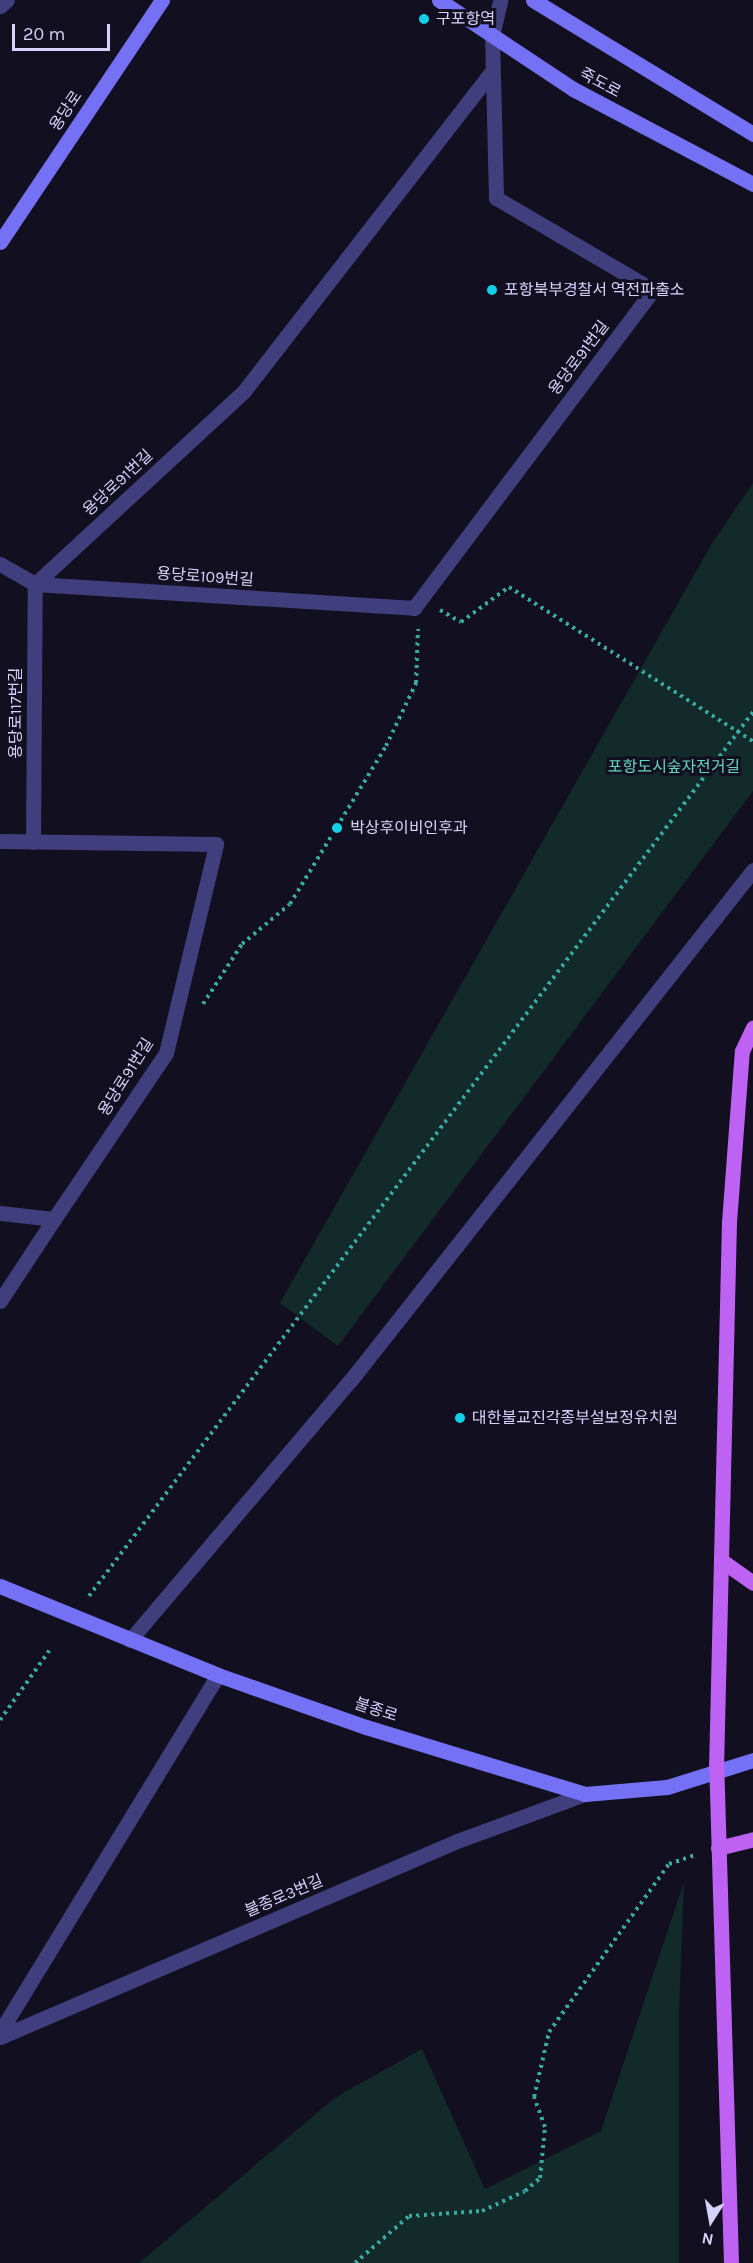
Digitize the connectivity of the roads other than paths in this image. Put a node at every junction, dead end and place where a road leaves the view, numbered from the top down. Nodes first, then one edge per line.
1 (7, 0) edge
2 (162, 0) edge
3 (439, 0) edge
4 (500, 0) edge
5 (533, 0) edge
6 (0, 6) edge
7 (492, 36) junction
8 (493, 70) junction
9 (753, 134) edge
10 (753, 184) edge
11 (0, 242) edge
12 (0, 564) edge
13 (35, 584) junction
14 (414, 608) joint
15 (0, 841) edge
16 (33, 842) junction
17 (753, 870) edge
18 (753, 1028) edge
19 (0, 1213) edge
20 (54, 1219) junction
21 (0, 1301) edge
22 (722, 1561) junction
23 (753, 1583) edge
24 (0, 1586) edge
25 (130, 1640) junction
26 (218, 1675) junction
27 (753, 1760) edge
28 (716, 1769) junction
29 (585, 1794) junction
30 (753, 1839) edge
31 (718, 1848) junction
32 (0, 2032) edge
33 (0, 2037) edge
34 (731, 2263) edge

1 - 6 street
2 - 11 main road, 용당로
3 - 7 main road, 죽도로
4 - 7 street, 용당로91번길
5 - 9 main road, 죽도로
7 - 8 street, 용당로91번길
7 - 10 main road, 죽도로
8 - 13 street, 용당로91번길
8 - 14 street, 용당로91번길
12 - 13 street, 용당로109번길
13 - 14 street, 용당로109번길
13 - 16 street, 용당로117번길
15 - 16 street
16 - 20 street, 용당로91번길
17 - 25 street
18 - 22 main road
19 - 20 street
20 - 21 street, 용당로91번길
22 - 23 main road
22 - 28 main road
24 - 25 main road, 불종로
25 - 26 main road, 불종로
26 - 29 main road, 불종로
26 - 32 street
27 - 28 main road, 불종로
28 - 29 main road, 불종로
28 - 31 main road
29 - 33 street, 불종로3번길
30 - 31 main road
31 - 34 main road

